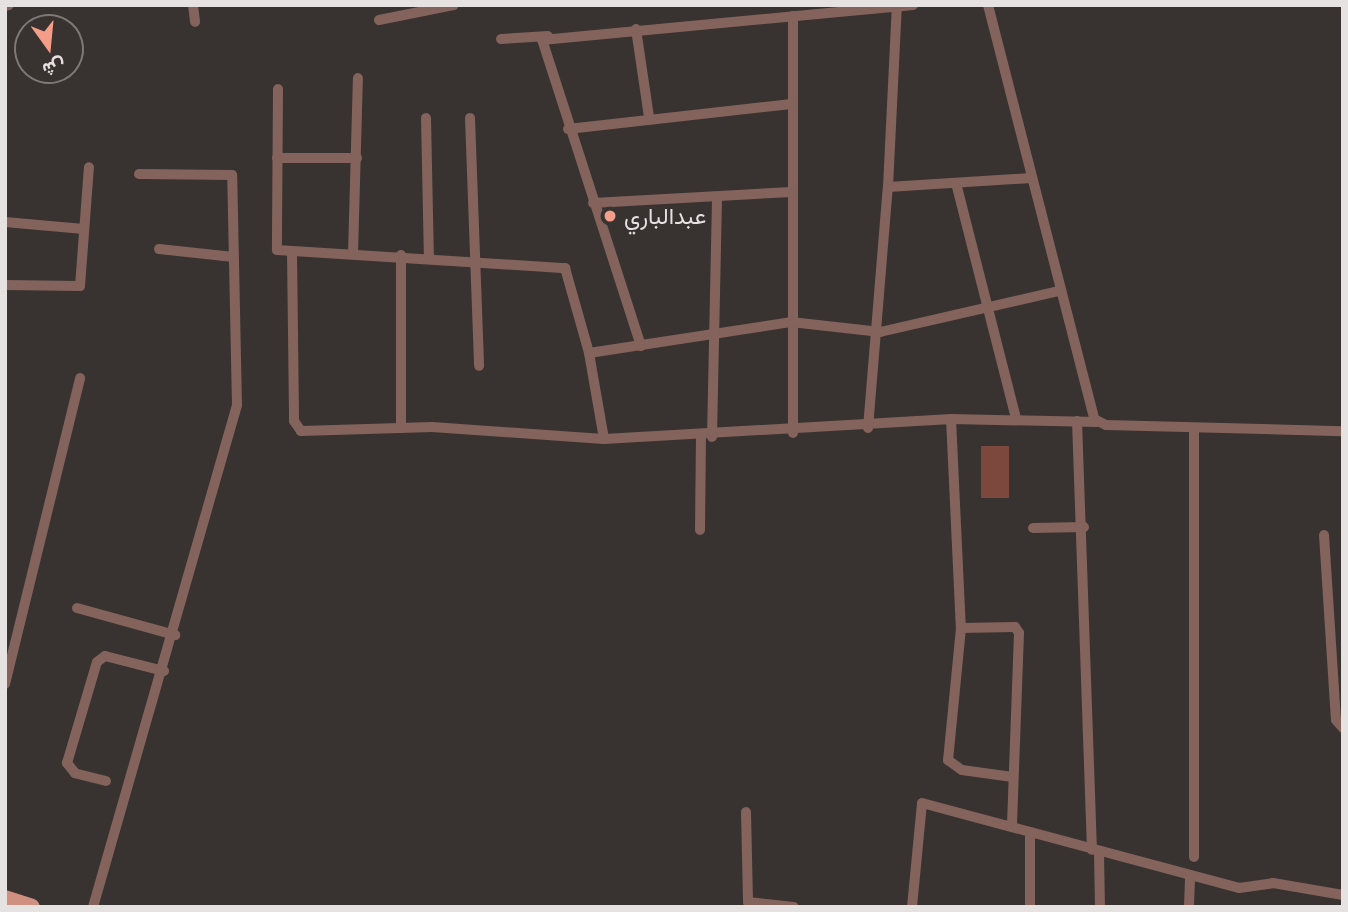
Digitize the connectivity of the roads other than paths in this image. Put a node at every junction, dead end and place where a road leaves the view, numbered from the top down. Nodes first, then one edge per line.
1 (193, 5) edge
2 (454, 5) edge
3 (913, 5) edge
4 (988, 5) edge
5 (897, 6) edge
6 (793, 16) junction
7 (379, 20) dead end
8 (195, 22) dead end
9 (636, 29) junction
10 (549, 36) junction
11 (501, 39) dead end
12 (358, 78) dead end
13 (278, 89) dead end
14 (792, 104) junction
15 (649, 117) junction
16 (426, 118) dead end
17 (470, 118) dead end
18 (568, 129) junction
19 (277, 158) junction
20 (357, 158) junction
21 (89, 167) dead end
22 (139, 173) dead end
23 (1031, 178) junction
24 (956, 183) junction
25 (888, 187) junction
26 (792, 192) junction
27 (717, 197) junction
28 (593, 203) junction
29 (5, 222) edge
30 (84, 229) junction
31 (159, 249) dead end
32 (292, 252) junction
33 (353, 254) junction
34 (401, 255) junction
35 (234, 257) junction
36 (429, 257) junction
37 (473, 260) junction
38 (5, 285) edge
39 (1059, 291) junction
40 (983, 307) junction
41 (791, 323) junction
42 (880, 332) junction
43 (715, 335) junction
44 (641, 346) junction
45 (589, 353) junction
46 (479, 366) dead end
47 (80, 378) dead end
48 (1016, 418) junction
49 (951, 419) junction
50 (1077, 421) junction
51 (1097, 422) junction
52 (401, 428) junction
53 (868, 428) junction
54 (1194, 429) junction
55 (1343, 431) edge
56 (793, 433) junction
57 (707, 438) junction
58 (604, 439) junction
59 (1084, 527) junction
60 (1033, 528) dead end
61 (700, 530) dead end
62 (1324, 536) dead end
63 (77, 608) dead end
64 (961, 628) junction
65 (175, 635) junction
66 (164, 671) junction
67 (5, 684) edge
68 (1343, 728) edge
69 (1013, 776) junction
70 (106, 781) dead end
71 (746, 812) dead end
72 (1012, 824) junction
73 (1030, 832) junction
74 (1095, 851) junction
75 (1194, 857) dead end
76 (1191, 876) junction
77 (1342, 895) edge
78 (5, 898) edge
79 (32, 907) edge
80 (93, 907) edge
81 (794, 907) edge
82 (912, 907) edge
83 (1030, 907) edge
84 (1100, 907) edge
85 (1189, 907) edge
86 (1341, 907) edge

1 - 8 street
2 - 7 street
3 - 5 street
4 - 23 street
5 - 6 street
5 - 25 street
6 - 9 street
6 - 14 street
9 - 10 street
9 - 15 street
10 - 11 street
10 - 18 street
12 - 20 street
13 - 19 street
14 - 15 street
14 - 26 street
15 - 18 street
16 - 36 street
17 - 37 street
18 - 28 street
19 - 20 street
19 - 32 street
20 - 33 street
21 - 30 street
22 - 35 street
23 - 24 street
23 - 39 street
24 - 25 street
24 - 40 street
25 - 42 street
26 - 27 street
26 - 41 street
27 - 28 street
27 - 43 street
28 - 44 street
29 - 30 street
30 - 38 street
31 - 35 street
32 - 33 street
32 - 52 street
33 - 34 street
34 - 36 street
34 - 52 street
35 - 65 street
36 - 37 street
37 - 45 street
37 - 46 street
39 - 40 street
39 - 51 street
40 - 42 street
40 - 48 street
41 - 42 street
41 - 43 street
41 - 56 street
42 - 53 street
43 - 44 street
43 - 57 street
44 - 45 street
45 - 58 street
47 - 67 street
48 - 49 street
48 - 50 street
49 - 53 street
49 - 64 street
50 - 51 street
50 - 59 street
51 - 54 street
52 - 58 street
53 - 56 street
54 - 55 street
54 - 75 street
56 - 57 street
57 - 58 street
57 - 61 street
59 - 60 street
59 - 74 street
62 - 68 street
63 - 65 street
64 - 69 street
64 - 69 street
65 - 66 street
66 - 70 street
66 - 80 street
69 - 72 street
71 - 81 street
72 - 73 street
72 - 82 street
73 - 74 street
73 - 83 street
74 - 76 street
74 - 84 street
76 - 77 street
76 - 85 street
77 - 86 street
78 - 79 main road

